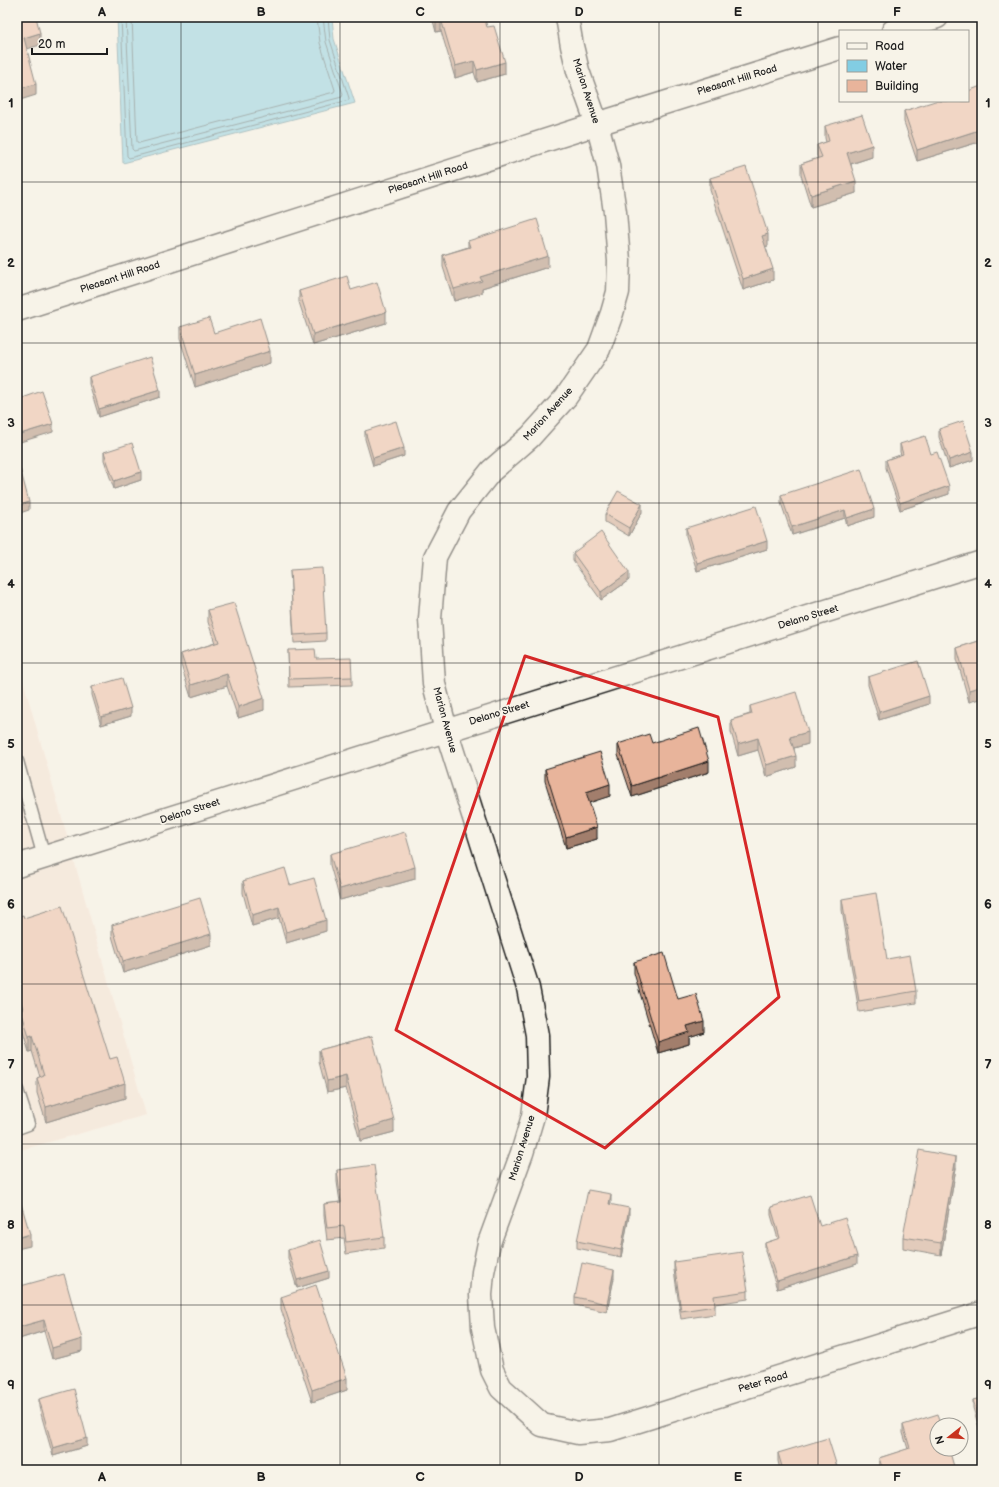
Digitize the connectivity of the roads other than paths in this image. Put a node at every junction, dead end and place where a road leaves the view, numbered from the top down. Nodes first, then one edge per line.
1 (566, 17) edge
2 (937, 17) edge
3 (896, 30) edge
4 (839, 48) edge
5 (597, 124) junction
6 (17, 310) edge
7 (982, 562) edge
8 (446, 730) junction
9 (17, 761) edge
10 (44, 857) junction
11 (17, 866) edge
12 (17, 1090) edge
13 (17, 1128) edge
14 (982, 1314) edge
15 (542, 1425) joint

1 - 5 street, Marion Avenue
2 - 3 street
4 - 5 street, Pleasant Hill Road
5 - 6 street, Pleasant Hill Road
5 - 8 street, Marion Avenue
7 - 8 street, Delano Street
8 - 10 street, Delano Street
8 - 15 street, Marion Avenue
9 - 10 lane
10 - 11 street, Delano Street
12 - 13 lane
14 - 15 street, Peter Road

